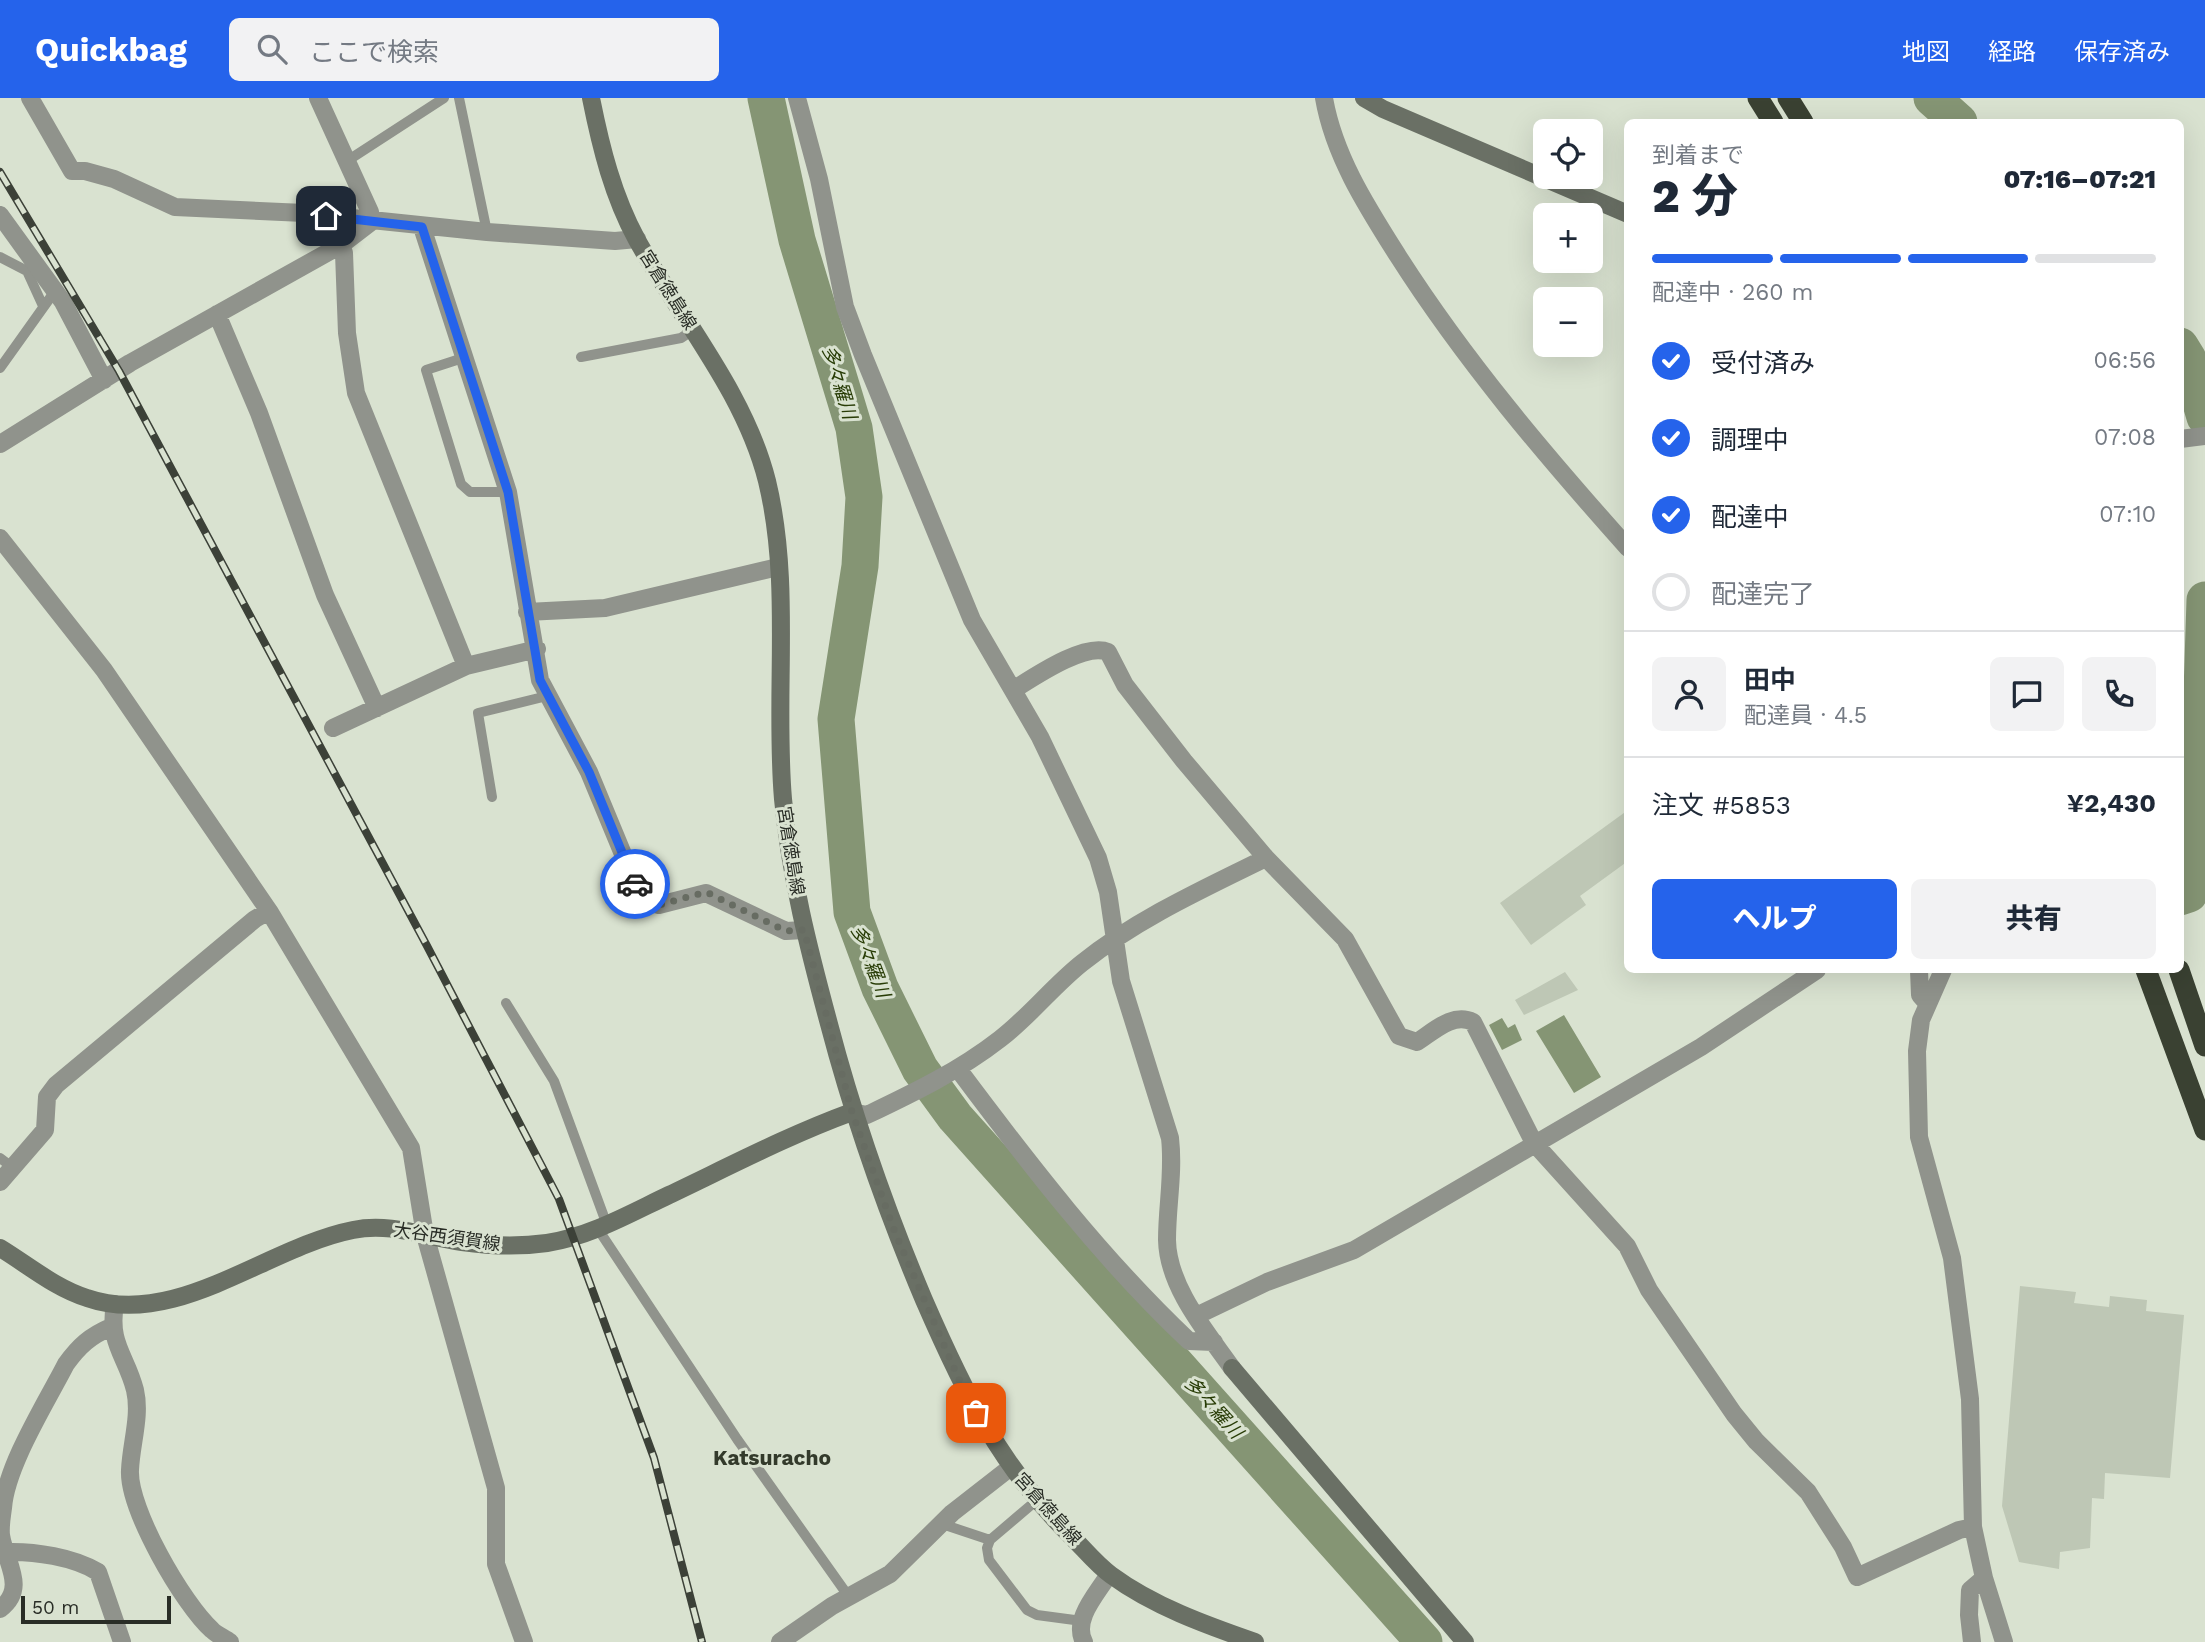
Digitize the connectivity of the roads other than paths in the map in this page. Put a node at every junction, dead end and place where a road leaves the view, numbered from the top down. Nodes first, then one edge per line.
1 (30, 98) edge
2 (318, 98) edge
3 (444, 98) edge
4 (459, 98) edge
5 (591, 98) edge
6 (797, 98) edge
7 (1324, 98) edge
8 (1364, 98) edge
9 (1758, 98) edge
10 (1788, 98) edge
11 (1771, 119) edge
12 (1801, 119) edge
13 (347, 161) junction
14 (1624, 212) edge
15 (0, 215) edge
16 (371, 222) junction
17 (422, 227) junction
18 (487, 232) junction
19 (637, 239) junction
20 (341, 245) junction
21 (0, 257) edge
22 (55, 291) junction
23 (43, 306) junction
24 (217, 314) junction
25 (692, 330) junction
26 (466, 356) junction
27 (581, 356) dead end
28 (0, 368) edge
29 (104, 380) junction
30 (0, 444) edge
31 (508, 492) junction
32 (0, 538) edge
33 (1624, 543) edge
34 (778, 567) junction
35 (527, 612) junction
36 (537, 649) junction
37 (466, 666) junction
38 (1013, 690) junction
39 (547, 696) junction
40 (377, 708) junction
41 (333, 728) dead end
42 (492, 797) dead end
43 (1266, 858) junction
44 (269, 911) junction
45 (804, 930) junction
46 (1114, 940) junction
47 (1812, 973) edge
48 (1919, 973) edge
49 (1942, 973) edge
50 (2147, 973) edge
51 (2180, 973) edge
52 (506, 1003) dead end
53 (1927, 1003) junction
54 (2205, 1046) edge
55 (953, 1071) junction
56 (852, 1112) junction
57 (2205, 1130) edge
58 (1534, 1143) junction
59 (6, 1162) edge
60 (0, 1182) edge
61 (603, 1227) junction
62 (425, 1235) junction
63 (0, 1248) edge
64 (115, 1304) junction
65 (1196, 1316) junction
66 (111, 1327) junction
67 (1214, 1342) junction
68 (1232, 1368) joint
69 (1011, 1467) junction
70 (1037, 1500) junction
71 (942, 1524) junction
72 (1973, 1527) junction
73 (990, 1540) junction
74 (6, 1552) junction
75 (1109, 1574) junction
76 (1984, 1578) junction
77 (849, 1597) junction
78 (0, 1609) edge
79 (1082, 1621) junction
80 (122, 1642) edge
81 (230, 1642) edge
82 (524, 1642) edge
83 (780, 1642) edge
84 (1084, 1642) edge
85 (1255, 1642) edge
86 (1465, 1642) edge
87 (1972, 1642) edge
88 (2004, 1642) edge

1 - 16 street
2 - 13 street
3 - 13 lane
4 - 18 lane
5 - 19 main road, 宮倉徳島線
6 - 38 street
7 - 33 street
8 - 14 main road
9 - 11 highway
10 - 12 highway
13 - 16 street
15 - 22 street
16 - 17 street
16 - 20 street
17 - 18 street
17 - 26 street
18 - 19 street
19 - 25 main road, 宮倉徳島線
20 - 24 street
20 - 37 street
21 - 23 lane
22 - 23 lane
22 - 29 street
23 - 28 lane
24 - 29 street
24 - 40 street
25 - 27 lane
25 - 34 main road, 宮倉徳島線
26 - 31 street
26 - 31 lane
29 - 30 street
31 - 35 street
32 - 44 street
34 - 35 street
34 - 45 main road, 宮倉徳島線
35 - 36 street
36 - 37 street
36 - 39 street
37 - 40 street
38 - 43 street
38 - 46 street
39 - 42 lane
39 - 45 street
40 - 41 street
43 - 46 street
43 - 58 street
44 - 59 street
44 - 62 street
45 - 56 main road, 宮倉徳島線
46 - 55 street
46 - 65 street
47 - 58 street
48 - 53 street
49 - 53 street
50 - 57 highway
51 - 54 highway
52 - 61 lane
53 - 72 street
55 - 56 street
55 - 67 street
56 - 61 main road, 大谷西須賀線
56 - 69 main road, 宮倉徳島線
58 - 65 street
58 - 72 street
59 - 60 street
61 - 62 main road, 大谷西須賀線
61 - 77 lane
62 - 64 main road, 大谷西須賀線
62 - 82 street
63 - 64 main road, 大谷西須賀線
64 - 66 street
65 - 67 street
66 - 74 street
66 - 81 street
67 - 68 street
68 - 86 main road
69 - 70 main road, 宮倉徳島線
69 - 71 street
70 - 73 lane
70 - 75 main road, 宮倉徳島線
71 - 73 lane
71 - 77 street
72 - 76 street
73 - 79 lane
74 - 78 street
74 - 80 street
75 - 79 street
75 - 85 main road, 宮倉徳島線
76 - 87 street
76 - 88 street
77 - 83 street
79 - 84 street

